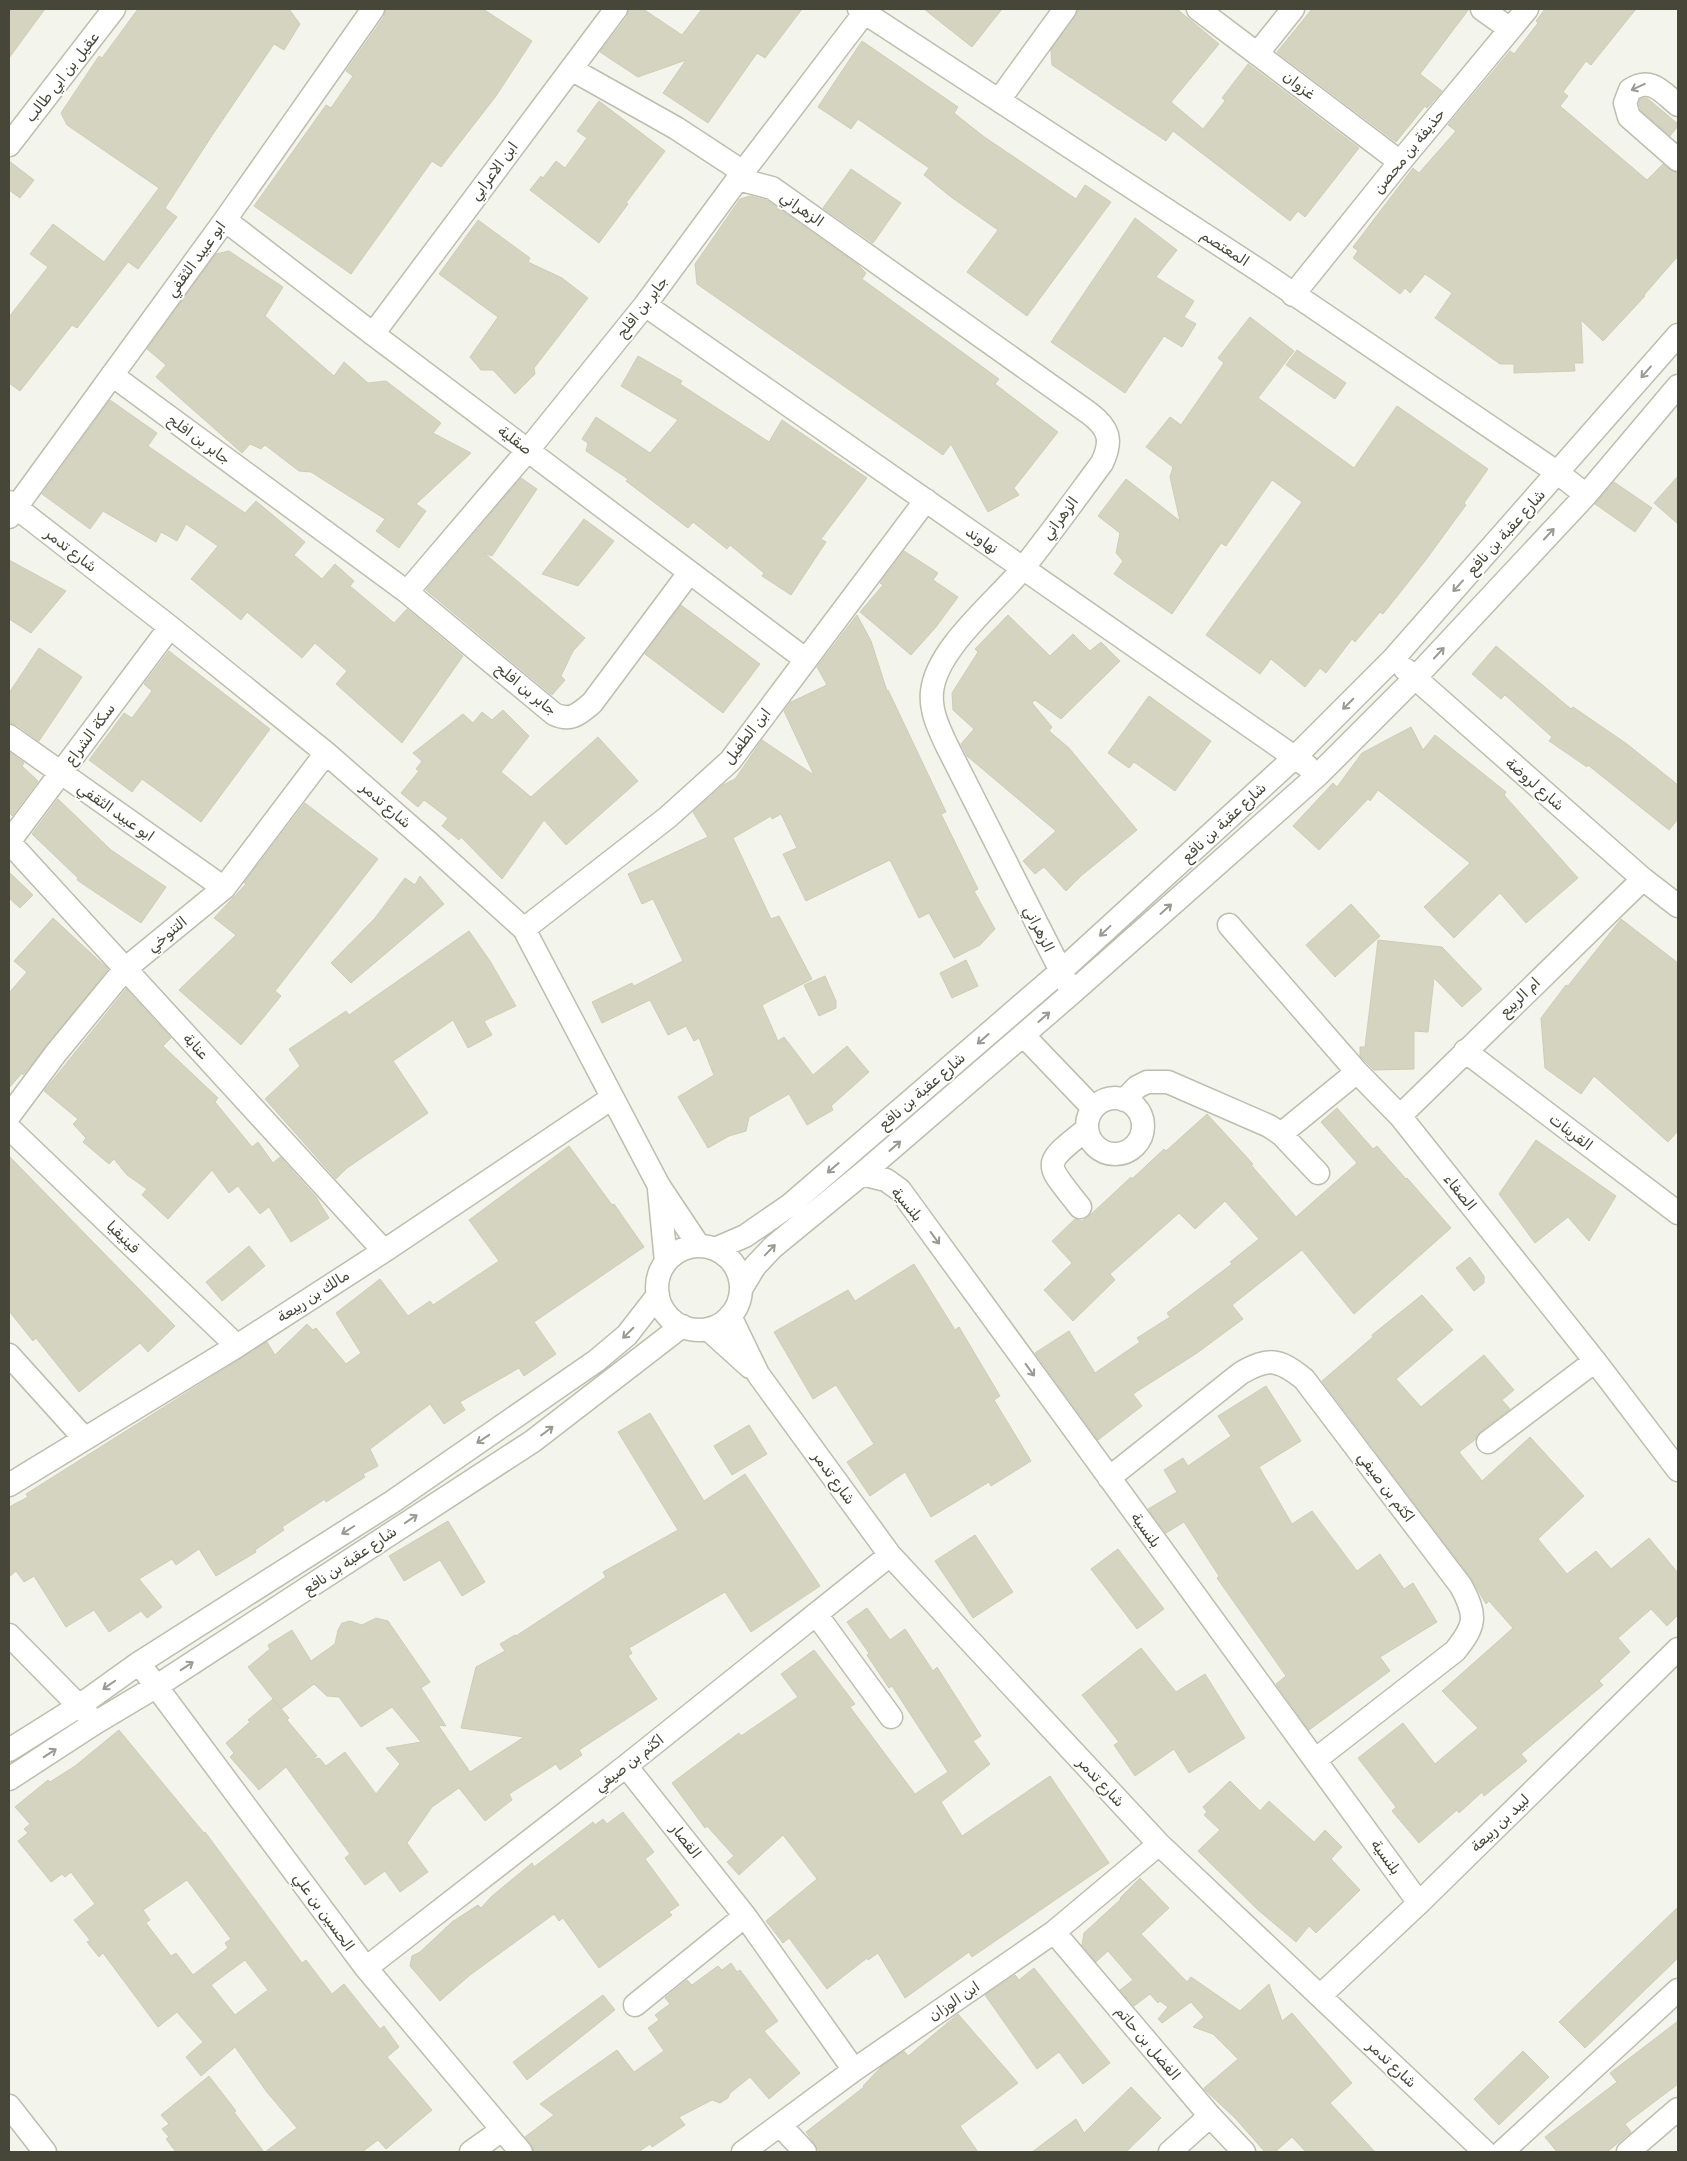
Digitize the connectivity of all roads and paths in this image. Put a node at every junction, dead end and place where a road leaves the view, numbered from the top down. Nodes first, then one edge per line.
1 (114, 9) edge
2 (373, 9) edge
3 (616, 9) edge
4 (1066, 9) edge
5 (1198, 9) edge
6 (1292, 9) edge
7 (1482, 9) edge
8 (1527, 9) edge
9 (862, 10) edge
10 (1510, 29) junction
11 (1258, 54) junction
12 (571, 69) junction
13 (999, 100) junction
14 (1678, 105) edge
15 (9, 145) edge
16 (1678, 160) edge
17 (1400, 162) junction
18 (740, 176) junction
19 (225, 220) junction
20 (1293, 295) junction
21 (645, 305) junction
22 (373, 334) junction
23 (1678, 335) edge
24 (112, 375) junction
25 (1678, 386) edge
26 (528, 450) junction
27 (1558, 473) junction
28 (1586, 495) junction
29 (926, 500) junction
30 (11, 508) edge
31 (1023, 569) junction
32 (689, 573) junction
33 (407, 592) junction
34 (170, 627) junction
35 (1394, 658) junction
36 (805, 659) junction
37 (1415, 678) junction
38 (9, 736) edge
39 (326, 753) junction
40 (1295, 757) junction
41 (61, 773) junction
42 (1318, 775) junction
43 (9, 842) edge
44 (1642, 879) junction
45 (224, 888) junction
46 (1676, 900) edge
47 (1229, 925) dead end
48 (524, 929) junction
49 (125, 969) junction
50 (1061, 971) junction
51 (1073, 992) junction
52 (1023, 1035) junction
53 (1464, 1051) junction
54 (1357, 1072) junction
55 (612, 1098) junction
56 (1124, 1100) junction
57 (9, 1116) edge
58 (1400, 1116) junction
59 (1090, 1118) junction
60 (9, 1128) edge
61 (1281, 1134) junction
62 (1318, 1173) dead end
63 (862, 1174) junction
64 (659, 1186) junction
65 (1080, 1207) dead end
66 (1678, 1213) edge
67 (707, 1247) junction
68 (384, 1251) junction
69 (666, 1262) junction
70 (741, 1289) junction
71 (658, 1295) junction
72 (730, 1316) junction
73 (682, 1326) junction
74 (708, 1329) junction
75 (237, 1346) junction
76 (9, 1355) edge
77 (1595, 1361) junction
78 (758, 1374) junction
79 (84, 1438) junction
80 (1488, 1442) dead end
81 (1678, 1470) edge
82 (1108, 1478) junction
83 (9, 1485) edge
84 (890, 1555) junction
85 (816, 1614) junction
86 (9, 1635) edge
87 (1678, 1649) edge
88 (139, 1663) junction
89 (157, 1686) junction
90 (79, 1706) junction
91 (891, 1717) dead end
92 (95, 1723) junction
93 (9, 1750) edge
94 (1315, 1760) junction
95 (626, 1766) junction
96 (9, 1779) edge
97 (1159, 1844) junction
98 (1419, 1903) junction
99 (745, 1916) junction
100 (1054, 1932) junction
101 (366, 1968) junction
102 (1678, 1990) edge
103 (1320, 1996) junction
104 (635, 2005) dead end
105 (854, 2070) junction
106 (9, 2106) edge
107 (1678, 2109) edge
108 (1210, 2116) junction
109 (781, 2126) junction
110 (502, 2130) junction
111 (46, 2152) edge
112 (471, 2152) edge
113 (520, 2152) edge
114 (743, 2152) edge
115 (804, 2152) edge
116 (1170, 2152) edge
117 (1244, 2152) edge
118 (1485, 2152) edge
119 (1502, 2152) edge
120 (1628, 2152) edge

1 - 15 street, عقيل بن ابي طالب
2 - 19 street, ابو عبيد الثقفي
3 - 12 street, ابن الاعرابي
4 - 13 street
5 - 11 street, غزوان
6 - 11 street
7 - 10 street
8 - 10 street, حذيفة بن محصن
9 - 13 street, المعتصم
9 - 18 street, جابر بن افلح
10 - 17 street, حذيفة بن محصن
11 - 17 street, غزوان
12 - 18 street, الزهراني
12 - 22 street, ابن الاعرابي
13 - 20 street, المعتصم
14 -> 16 street
17 - 20 street, حذيفة بن محصن
18 - 21 street, جابر بن افلح
18 - 31 street, الزهراني
19 - 22 street, صقلية
19 - 24 street, ابو عبيد الثقفي
20 - 27 street, المعتصم
21 - 26 street, جابر بن افلح
21 - 29 street, نهاوند
22 - 26 street, صقلية
23 -> 27 street, شارع عقبة بن نافع
24 - 30 street, ابو عبيد الثقفي
24 - 33 street, جابر بن افلح
25 - 28 street, شارع عقبة بن نافع
26 - 32 street, صقلية
26 - 33 street, جابر بن افلح
27 - 28 street, المعتصم
27 -> 35 street, شارع عقبة بن نافع
37 -> 28 street, شارع عقبة بن نافع
29 - 31 street, نهاوند
29 - 36 street, ابن الطفيل
30 - 34 street, شارع تدمر
31 - 40 street, نهاوند
31 - 50 street, الزهراني
32 - 33 street, جابر بن افلح
32 - 36 street, صقلية
34 - 39 street, شارع تدمر
34 - 41 street, سكة الشراع
35 - 37 street, شارع لروضة
35 -> 40 street, شارع عقبة بن نافع
36 - 48 street, ابن الطفيل
37 - 42 street, شارع عقبة بن نافع
37 - 44 street, شارع لروضة
38 - 41 street, ابو عبيد الثقفي
39 - 45 street, التنوخي
39 - 48 street, شارع تدمر
40 - 42 street, نهاوند
40 -> 50 street, شارع عقبة بن نافع
41 - 43 street, سكة الشراع
41 - 45 street, ابو عبيد الثقفي
51 -> 42 street, شارع عقبة بن نافع
43 - 49 street, عنابة
44 - 46 street, شارع لروضة
44 - 53 street, ام الربيع
45 - 49 street, التنوخي
47 - 54 street, الصفاء
48 - 55 street, شارع تدمر
49 - 57 street, التنوخي
49 - 68 street, عنابة
50 - 51 street, الزهراني
50 -> 67 street, شارع عقبة بن نافع
52 -> 51 street, شارع عقبة بن نافع
52 - 59 street
63 -> 52 street, شارع عقبة بن نافع
53 - 58 street, ام الربيع
53 - 66 street, القرينات
54 - 58 street, الصفاء
54 - 61 street
55 - 64 street, شارع تدمر
55 - 68 street, مالك بن ربيعة
56 - 59 street
56 - 59 street
56 - 61 street
58 - 77 street, الصفاء
59 - 65 street
60 - 75 street, فينيقيا
61 - 62 street
70 -> 63 street, شارع عقبة بن نافع
63 -> 82 street, بلنسية
64 - 67 street, شارع تدمر
64 - 69 street, شارع تدمر
67 - 69 street
67 - 70 street
68 - 75 street, مالك بن ربيعة
69 - 71 street
70 - 72 street
71 - 73 street
71 -> 88 street, شارع عقبة بن نافع
72 - 74 street
72 - 78 street, شارع تدمر
73 - 74 street
89 -> 73 street, شارع عقبة بن نافع
74 - 78 street, شارع تدمر
75 - 79 street, مالك بن ربيعة
76 - 79 street
77 - 80 street
77 - 81 street, الصفاء
78 - 84 street, شارع تدمر
79 - 83 street, مالك بن ربيعة
82 - 94 street, بلنسية
82 - 94 street, اكثم بن صيفي
84 - 85 street, اكثم بن صيفي
84 - 97 street, شارع تدمر
85 - 91 street
85 - 95 street, اكثم بن صيفي
86 - 90 street
87 - 98 street, لبيد بن ربيعة
88 - 89 street, الحسين بن علي
88 -> 90 street, شارع عقبة بن نافع
89 - 92 street, شارع عقبة بن نافع
89 - 101 street, الحسين بن علي
90 - 92 street
90 - 93 street, شارع عقبة بن نافع
96 -> 92 street, شارع عقبة بن نافع
94 - 98 street, بلنسية
95 - 99 street, القصار
95 - 101 street, اكثم بن صيفي
97 - 100 street, ابن الوزان
97 - 103 street, شارع تدمر
98 - 103 street, لبيد بن ربيعة
99 - 104 street
99 - 105 street, القصار
100 - 105 street, ابن الوزان
100 - 108 street, الفضل بن حاتم
101 - 110 street, الحسين بن علي
102 - 119 street
103 - 118 street, شارع تدمر
105 - 109 street, ابن الوزان
106 - 111 street
107 - 120 street
108 - 116 street
108 - 117 street, الفضل بن حاتم
109 - 114 street, ابن الوزان
109 - 115 street
110 - 112 street
110 - 113 street, الحسين بن علي

